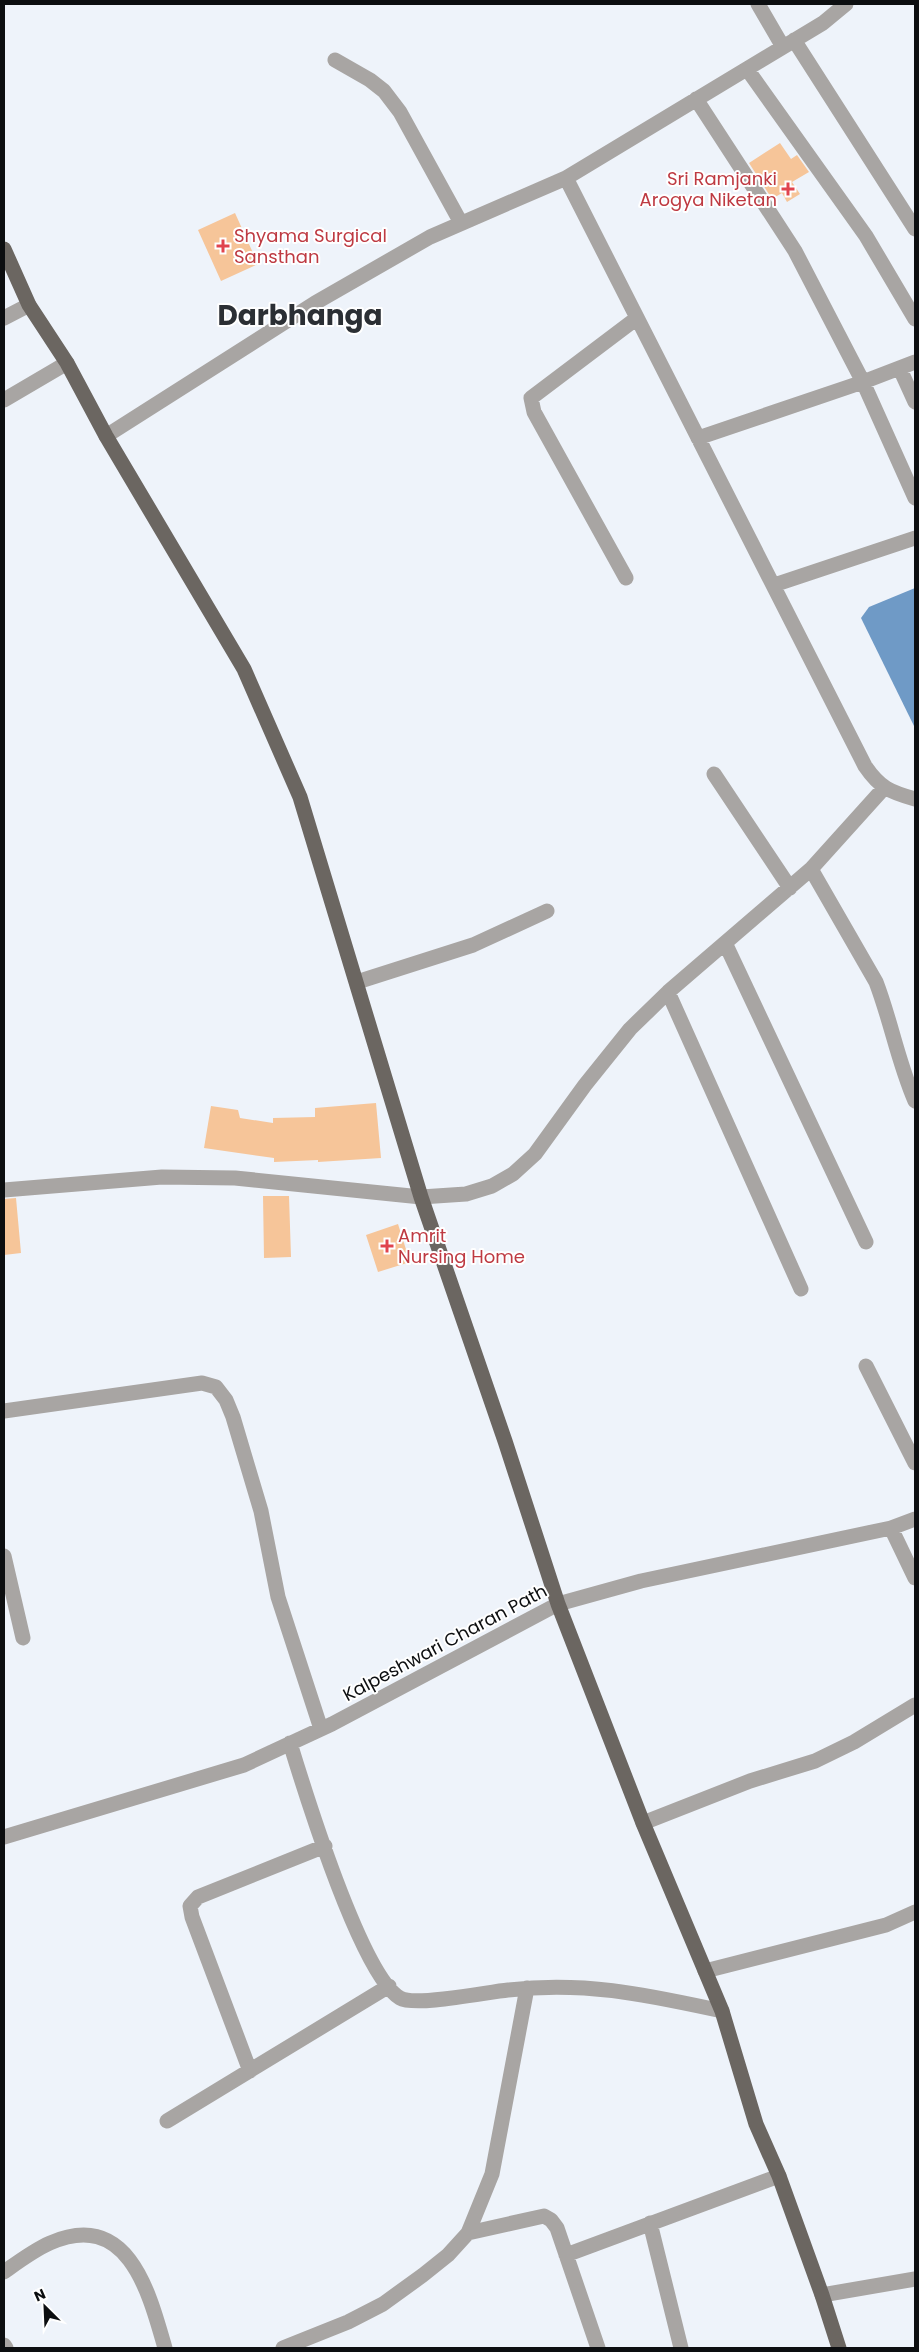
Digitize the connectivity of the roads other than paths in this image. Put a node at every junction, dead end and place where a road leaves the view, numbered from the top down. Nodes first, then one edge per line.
1 (758, 4) edge
2 (846, 4) edge
3 (789, 43) junction
4 (335, 60) dead end
5 (747, 69) junction
6 (696, 100) junction
7 (566, 178) junction
8 (461, 223) junction
9 (915, 229) edge
10 (4, 249) edge
11 (29, 304) junction
12 (4, 318) edge
13 (637, 318) junction
14 (915, 319) edge
15 (915, 362) edge
16 (67, 363) junction
17 (900, 369) junction
18 (863, 382) junction
19 (4, 400) edge
20 (915, 402) edge
21 (106, 436) junction
22 (698, 438) junction
23 (915, 498) edge
24 (915, 538) edge
25 (626, 578) dead end
26 (774, 585) junction
27 (714, 774) dead end
28 (884, 788) junction
29 (915, 799) edge
30 (811, 869) junction
31 (790, 888) junction
32 (547, 911) dead end
33 (726, 945) junction
34 (357, 982) junction
35 (668, 992) junction
36 (915, 1101) edge
37 (4, 1190) edge
38 (421, 1197) junction
39 (866, 1242) dead end
40 (801, 1289) dead end
41 (866, 1366) dead end
42 (4, 1411) edge
43 (915, 1463) edge
44 (915, 1519) edge
45 (891, 1528) junction
46 (4, 1556) edge
47 (915, 1578) edge
48 (558, 1604) junction
49 (23, 1638) dead end
50 (915, 1705) edge
51 (321, 1729) junction
52 (290, 1743) junction
53 (643, 1823) junction
54 (4, 1837) edge
55 (325, 1846) junction
56 (915, 1912) edge
57 (704, 1971) junction
58 (389, 1986) junction
59 (527, 1988) junction
60 (722, 2011) junction
61 (250, 2071) junction
62 (167, 2121) dead end
63 (778, 2176) junction
64 (650, 2223) junction
65 (468, 2233) junction
66 (566, 2255) junction
67 (4, 2272) edge
68 (915, 2279) edge
69 (822, 2295) junction
70 (165, 2348) edge
71 (283, 2348) edge
72 (598, 2348) edge
73 (681, 2348) edge
74 (839, 2348) edge

1 - 3 street
2 - 3 street
3 - 5 street
3 - 9 street
4 - 8 street
5 - 6 street
5 - 14 street
6 - 7 street
6 - 18 street
7 - 8 street
7 - 13 street
8 - 21 street
10 - 11 main road
11 - 12 street
11 - 16 main road
13 - 22 street
13 - 25 street
15 - 17 street
16 - 19 street
16 - 21 main road
17 - 18 street
17 - 20 street
18 - 22 street
18 - 23 street
21 - 34 main road
22 - 26 street
24 - 26 street
26 - 28 street
27 - 31 street
28 - 29 street
28 - 30 street
30 - 31 street
30 - 36 street
31 - 33 street
32 - 34 street
33 - 35 street
33 - 39 street
34 - 38 main road
35 - 38 street
35 - 40 street
37 - 38 street
38 - 48 main road
41 - 43 street
42 - 51 street
44 - 45 street, Kalpeshwari Charan Path
45 - 47 street
45 - 48 street, Kalpeshwari Charan Path
46 - 49 street
48 - 51 street, Kalpeshwari Charan Path
48 - 53 main road
50 - 53 street
51 - 52 street, Kalpeshwari Charan Path
52 - 54 street, Kalpeshwari Charan Path
52 - 55 street
53 - 57 main road
55 - 58 street
55 - 61 street
56 - 57 street
57 - 60 main road
58 - 59 street
58 - 61 street
59 - 60 street
59 - 65 street
60 - 63 main road
61 - 62 street
63 - 64 street
63 - 69 main road
64 - 66 street
64 - 73 street
65 - 66 street
65 - 71 street
66 - 72 street
67 - 70 street
68 - 69 street
69 - 74 main road

